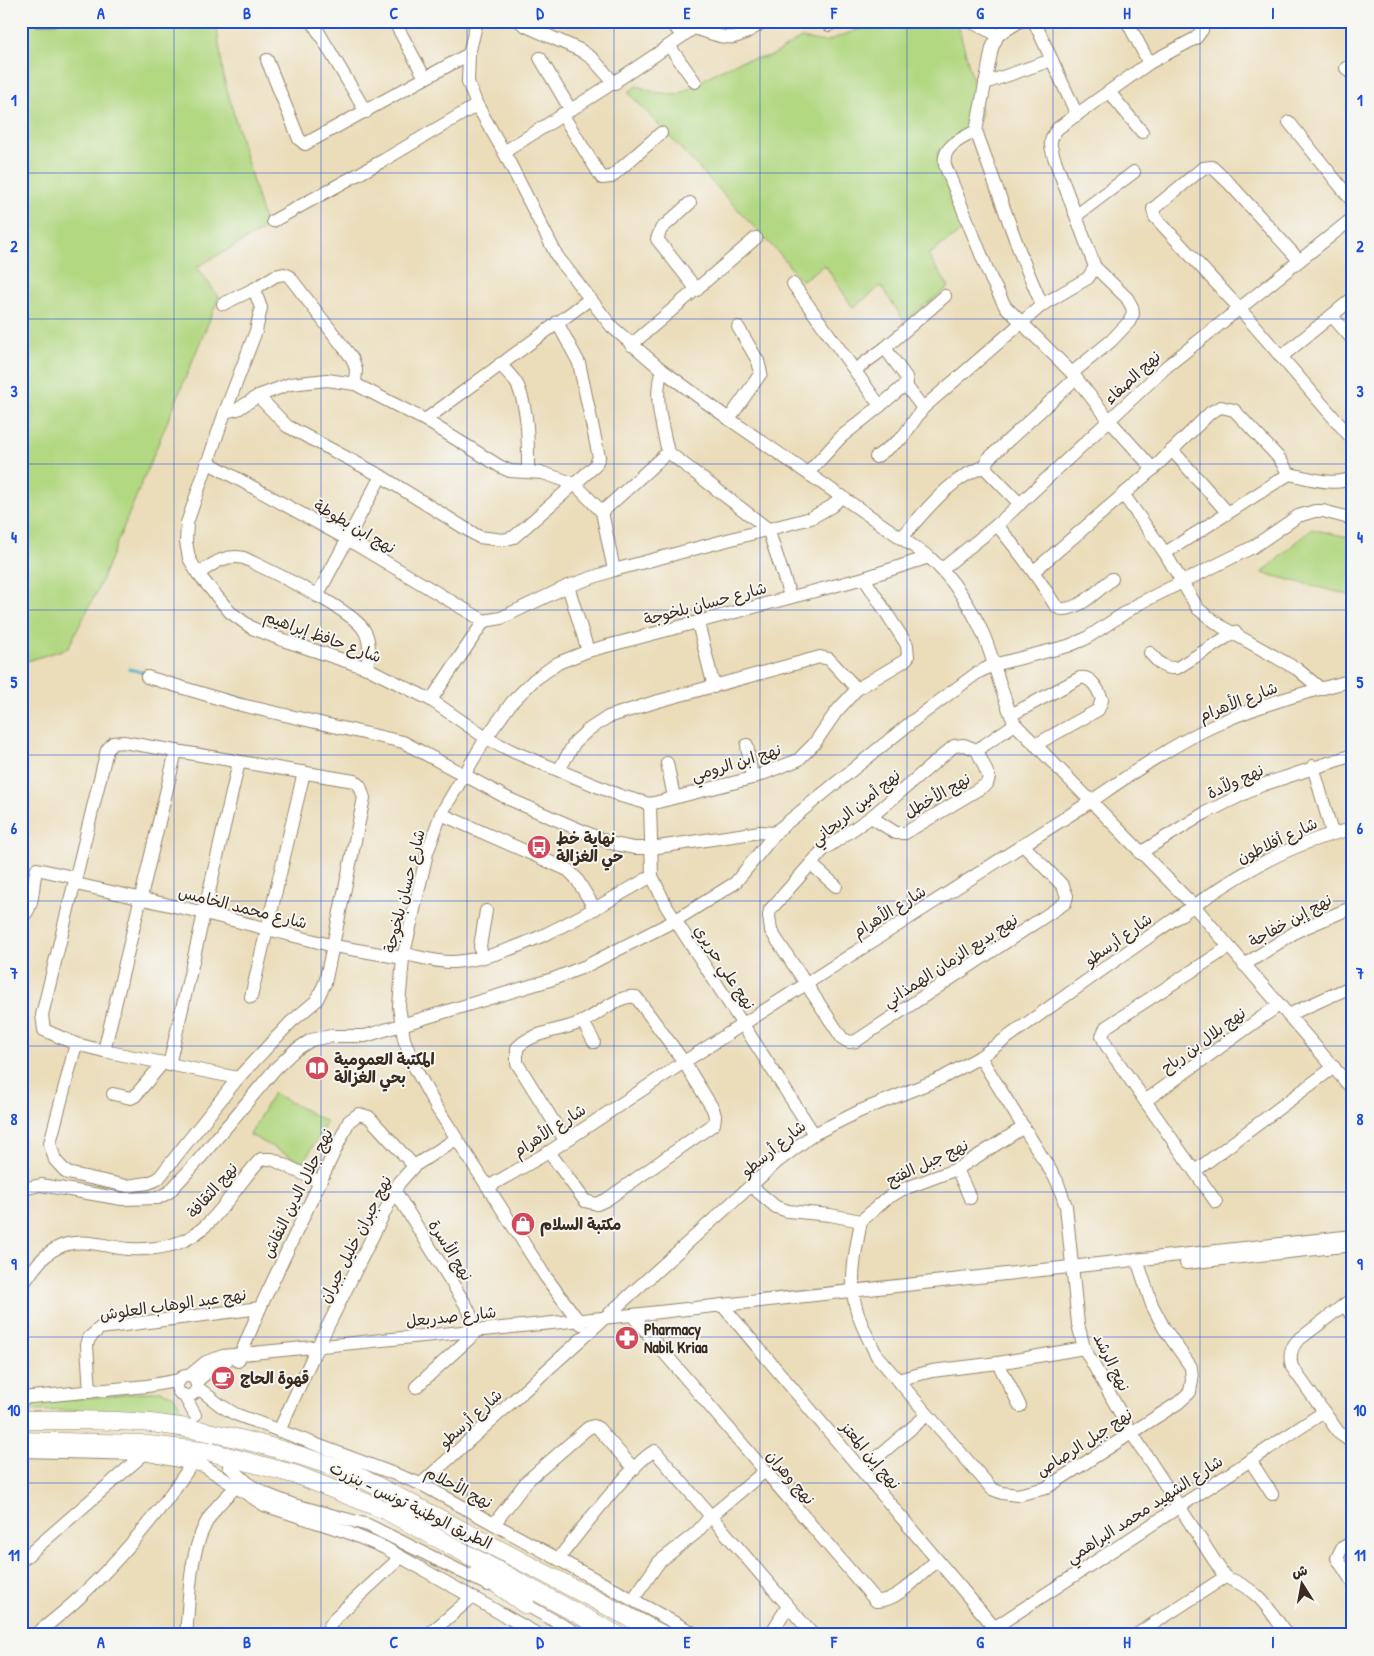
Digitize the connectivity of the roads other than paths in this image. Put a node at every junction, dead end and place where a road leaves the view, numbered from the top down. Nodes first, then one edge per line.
1 (38, 21) edge
2 (52, 21) edge
3 (312, 21) edge
4 (394, 21) edge
5 (477, 21) edge
6 (519, 21) edge
7 (671, 21) edge
8 (764, 21) edge
9 (969, 21) edge
10 (1020, 21) edge
11 (1034, 21) edge
12 (1127, 21) edge
13 (1203, 21) edge
14 (699, 25) edge
15 (998, 35) junction
16 (682, 36) junction
17 (670, 47) junction
18 (469, 54) junction
19 (540, 58) dead end
20 (268, 60) dead end
21 (1052, 60) junction
22 (1149, 63) junction
23 (425, 78) junction
24 (695, 82) dead end
25 (985, 83) junction
26 (614, 84) junction
27 (1110, 93) junction
28 (477, 105) junction
29 (566, 111) junction
30 (366, 112) junction
31 (1077, 115) junction
32 (1289, 122) dead end
33 (976, 131) junction
34 (1142, 132) dead end
35 (661, 133) dead end
36 (504, 152) junction
37 (1134, 172) dead end
38 (1353, 202) edge
39 (690, 203) dead end
40 (1077, 215) junction
41 (1353, 218) edge
42 (273, 221) dead end
43 (756, 238) dead end
44 (1299, 260) junction
45 (1095, 267) junction
46 (794, 284) dead end
47 (254, 289) junction
48 (697, 290) junction
49 (945, 296) dead end
50 (1353, 298) edge
51 (590, 299) junction
52 (223, 304) dead end
53 (1042, 305) junction
54 (1239, 308) junction
55 (1332, 316) junction
56 (557, 322) junction
57 (1023, 322) junction
58 (738, 327) dead end
59 (1353, 340) edge
60 (631, 345) junction
61 (885, 348) junction
62 (1281, 358) junction
63 (500, 364) junction
64 (662, 370) junction
65 (855, 370) junction
66 (1074, 375) junction
67 (355, 384) junction
68 (906, 386) junction
69 (258, 396) junction
70 (880, 406) junction
71 (923, 408) junction
72 (225, 412) junction
73 (729, 419) junction
74 (424, 420) junction
75 (1110, 421) junction
76 (1353, 440) edge
77 (1172, 450) junction
78 (668, 452) junction
79 (876, 457) dead end
80 (207, 462) junction
81 (986, 466) junction
82 (1153, 469) junction
83 (528, 472) junction
84 (808, 473) junction
85 (1289, 474) junction
86 (381, 476) junction
87 (1353, 477) edge
88 (575, 484) junction
89 (1123, 494) junction
90 (842, 496) junction
91 (1020, 504) junction
92 (602, 512) junction
93 (1226, 512) junction
94 (1353, 519) edge
95 (997, 525) junction
96 (768, 529) junction
97 (901, 538) junction
98 (347, 539) junction
99 (1165, 553) junction
100 (929, 557) junction
101 (942, 569) junction
102 (614, 570) junction
103 (1034, 572) junction
104 (198, 574) junction
105 (864, 578) junction
106 (1112, 579) dead end
107 (1182, 582) junction
108 (568, 586) junction
109 (317, 596) junction
110 (790, 596) junction
111 (484, 621) junction
112 (698, 623) junction
113 (1235, 632) junction
114 (588, 651) junction
115 (1150, 653) dead end
116 (993, 665) junction
117 (367, 668) junction
118 (147, 677) dead end
119 (1353, 680) edge
120 (714, 687) junction
121 (857, 689) junction
122 (1322, 689) junction
123 (431, 700) junction
124 (1013, 719) junction
125 (486, 738) junction
126 (747, 744) dead end
127 (1035, 745) junction
128 (977, 750) junction
129 (176, 751) junction
130 (1353, 755) edge
131 (239, 762) junction
132 (668, 763) dead end
133 (1313, 766) junction
134 (559, 770) junction
135 (304, 772) junction
136 (464, 775) junction
137 (752, 778) junction
138 (674, 797) junction
139 (1090, 802) junction
140 (650, 804) junction
141 (441, 814) junction
142 (871, 817) junction
143 (1353, 829) edge
144 (774, 833) junction
145 (1332, 833) junction
146 (1023, 845) junction
147 (651, 848) junction
148 (1140, 853) junction
149 (811, 864) junction
150 (652, 876) junction
151 (76, 881) junction
152 (836, 886) dead end
153 (139, 899) junction
154 (1194, 906) junction
155 (1353, 907) edge
156 (595, 909) junction
157 (486, 911) dead end
158 (205, 913) junction
159 (21, 918) edge
160 (676, 920) junction
161 (268, 928) junction
162 (334, 946) junction
163 (1229, 947) junction
164 (404, 956) junction
165 (482, 957) junction
166 (1244, 965) junction
167 (806, 984) junction
168 (1353, 986) edge
169 (251, 997) dead end
170 (1284, 1010) junction
171 (583, 1022) junction
172 (742, 1024) junction
173 (400, 1026) junction
174 (594, 1042) dead end
175 (76, 1044) junction
176 (104, 1050) junction
177 (980, 1057) junction
178 (684, 1062) junction
179 (166, 1065) junction
180 (1334, 1067) junction
181 (238, 1078) junction
182 (1351, 1083) edge
183 (113, 1094) dead end
184 (1145, 1101) junction
185 (1024, 1127) junction
186 (814, 1134) junction
187 (456, 1139) junction
188 (565, 1140) junction
189 (549, 1152) junction
190 (414, 1166) junction
191 (957, 1169) junction
192 (1195, 1171) junction
193 (320, 1182) junction
194 (751, 1186) junction
195 (488, 1187) junction
196 (395, 1191) junction
197 (21, 1194) edge
198 (970, 1198) dead end
199 (1216, 1202) dead end
200 (861, 1221) junction
201 (1353, 1236) edge
202 (1353, 1245) edge
203 (1139, 1264) junction
204 (1073, 1272) junction
205 (21, 1287) edge
206 (853, 1294) junction
207 (1348, 1302) edge
208 (260, 1308) junction
209 (724, 1308) junction
210 (634, 1317) junction
211 (1353, 1317) edge
212 (602, 1320) junction
213 (579, 1322) junction
214 (474, 1332) junction
215 (1084, 1348) junction
216 (317, 1350) junction
217 (239, 1358) junction
218 (998, 1363) junction
219 (897, 1380) junction
220 (187, 1385) junction
221 (416, 1388) dead end
222 (90, 1392) junction
223 (21, 1398) edge
224 (1020, 1406) dead end
225 (1324, 1412) junction
226 (196, 1415) dead end
227 (927, 1415) junction
228 (21, 1420) edge
229 (279, 1431) junction
230 (1131, 1432) junction
231 (21, 1441) edge
232 (1353, 1443) edge
233 (21, 1451) edge
234 (144, 1454) junction
235 (1250, 1460) junction
236 (193, 1462) junction
237 (229, 1466) dead end
238 (634, 1469) junction
239 (862, 1470) junction
240 (765, 1471) junction
241 (421, 1484) junction
242 (236, 1487) junction
243 (349, 1494) junction
244 (1272, 1494) dead end
245 (1177, 1506) junction
246 (710, 1517) junction
247 (494, 1524) junction
248 (1353, 1542) edge
249 (401, 1557) junction
250 (559, 1558) junction
251 (22, 1560) edge
252 (937, 1560) junction
253 (1225, 1577) junction
254 (1353, 1583) edge
255 (471, 1598) junction
256 (634, 1598) junction
257 (526, 1605) junction
258 (788, 1606) junction
259 (994, 1627) junction
260 (1282, 1633) edge
261 (35, 1635) edge
262 (186, 1635) edge
263 (328, 1635) edge
264 (428, 1635) edge
265 (539, 1635) edge
266 (580, 1635) edge
267 (617, 1635) edge
268 (663, 1635) edge
269 (697, 1635) edge
270 (770, 1635) edge
271 (813, 1635) edge
272 (982, 1635) edge
273 (1136, 1635) edge

1 - 2 street
3 - 30 street
4 - 23 street
5 - 18 street
6 - 26 street
7 - 16 street
8 - 14 street
9 - 15 street
10 - 15 street
11 - 21 street
12 - 22 street
13 - 22 street
14 - 16 street
15 - 25 street
16 - 17 street
17 - 24 street
17 - 26 street
18 - 23 street
18 - 28 street
19 - 29 street
20 - 30 street
21 - 25 street
21 - 31 street
22 - 27 street
23 - 30 street
25 - 33 street
26 - 29 street
27 - 31 street
27 - 34 street
28 - 36 street
28 - 42 street
29 - 35 street
29 - 36 street
31 - 40 street
32 - 38 street
33 - 53 street
33 - 57 street
36 - 51 street
37 - 40 street
39 - 48 street
40 - 45 street
41 - 44 street, نهج الصفاء
43 - 48 street
44 - 54 street, نهج الصفاء
44 - 54 street
45 - 53 street
45 - 66 street
46 - 65 street
47 - 52 street
47 - 67 street
47 - 72 street, شارع حافظ إبراهيم
48 - 60 street
49 - 61 street
50 - 55 street
51 - 56 street
51 - 60 street
53 - 57 street
54 - 62 street
54 - 75 street, نهج الصفاء
55 - 59 street
55 - 62 street
56 - 63 street
56 - 88 street
57 - 66 street
57 - 71 street
58 - 73 street
60 - 64 street
61 - 65 street
61 - 68 street
62 - 76 street
63 - 74 street
63 - 83 street
64 - 73 street
64 - 78 street
65 - 70 street
66 - 75 street
66 - 81 street
67 - 69 street
67 - 74 street
68 - 70 street
68 - 71 street
69 - 72 street
69 - 86 street
70 - 84 street
71 - 79 street
72 - 80 street, شارع حافظ إبراهيم
73 - 84 street
74 - 83 street
75 - 82 street
75 - 91 street, نهج الصفاء
77 - 82 street
77 - 85 street
77 - 93 street
78 - 92 street
78 - 96 street
80 - 98 street, نهج ابن بطوطة
80 - 104 street, شارع حافظ إبراهيم
81 - 91 street
81 - 97 street
82 - 89 street
83 - 88 street
84 - 90 street
85 - 87 street
85 - 93 street
86 - 88 street
86 - 98 street
88 - 92 street
89 - 99 street
89 - 103 street
90 - 96 street
90 - 97 street
91 - 95 street, نهج الصفاء
92 - 102 street
93 - 99 street
94 - 107 street
95 - 101 street, نهج الصفاء
95 - 103 street
96 - 102 street
96 - 110 street
97 - 100 street
98 - 109 street
98 - 111 street, نهج ابن بطوطة
99 - 107 street
100 - 101 street
100 - 105 street, شارع حسان بلخوجة
101 - 116 street
102 - 108 street
103 - 106 street
104 - 109 street
104 - 117 street, شارع حافظ إبراهيم
105 - 110 street, شارع حسان بلخوجة
105 - 121 street, نهج ابن الرومي
107 - 113 street
107 - 116 street
108 - 111 street
108 - 114 street
109 - 117 street
110 - 112 street, شارع حسان بلخوجة
111 - 123 street
112 - 114 street, شارع حسان بلخوجة
112 - 120 street
113 - 115 street
113 - 122 street
114 - 125 street, شارع حسان بلخوجة
116 - 124 street
116 - 144 street
117 - 123 street, شارع حافظ إبراهيم
118 - 136 street
119 - 122 street, شارع الأهرام
120 - 121 street
120 - 134 street
121 - 137 street, نهج ابن الرومي
122 - 139 street, شارع الأهرام
123 - 125 street, شارع حافظ إبراهيم
124 - 127 street
124 - 127 street
124 - 128 street
125 - 134 street, شارع حافظ إبراهيم
125 - 136 street, شارع حسان بلخوجة
126 - 137 street
127 - 139 street
128 - 142 street, نهج أمين الريحاني
128 - 142 street, نهج الأخطل
129 - 131 street
129 - 151 street
129 - 153 street
130 - 133 street, نهج ولاّدة
131 - 135 street
131 - 158 street
132 - 138 street
133 - 145 street
133 - 148 street, نهج ولاّدة
134 - 140 street, شارع حافظ إبراهيم
135 - 161 street
135 - 162 street
136 - 141 street, شارع حسان بلخوجة
136 - 147 street
137 - 138 street, نهج ابن الرومي
138 - 140 street, نهج ابن الرومي
139 - 146 street, شارع الأهرام
139 - 148 street
140 - 147 street, نهج علي حريري
141 - 156 street
141 - 164 street, شارع حسان بلخوجة
142 - 149 street, نهج أمين الريحاني
143 - 145 street, شارع أفلاطون
144 - 147 street
144 - 160 street
145 - 154 street, شارع أفلاطون
146 - 167 street, شارع الأهرام
146 - 167 street, نهج بديع الزمان الهمذاني
147 - 150 street, نهج علي حريري
148 - 154 street
149 - 152 street
149 - 167 street, نهج أمين الريحاني
150 - 156 street, شارع محمد الخامس
150 - 160 street, نهج علي حريري
151 - 153 street, شارع محمد الخامس
151 - 159 street, شارع محمد الخامس
151 - 175 street
153 - 158 street, شارع محمد الخامس
153 - 176 street
154 - 163 street
154 - 177 street, شارع أرسطو
155 - 166 street, نهج إبن خفاجة
156 - 165 street, شارع محمد الخامس
157 - 165 street
158 - 161 street, شارع محمد الخامس
158 - 179 street
160 - 172 street, نهج علي حريري
160 - 173 street
161 - 162 street, شارع محمد الخامس
161 - 169 street
162 - 164 street, شارع محمد الخامس
162 - 181 street
163 - 166 street
163 - 184 street
164 - 165 street, شارع محمد الخامس
164 - 173 street, شارع حسان بلخوجة
166 - 170 street
167 - 172 street, شارع الأهرام
168 - 170 street, نهج بلال بن رباح
170 - 180 street
170 - 184 street, نهج بلال بن رباح
171 - 174 street
171 - 178 street
171 - 188 street
172 - 178 street, شارع الأهرام
172 - 186 street, نهج علي حريري
173 - 187 street, شارع حسان بلخوجة
173 - 197 street
175 - 176 street
175 - 181 street
176 - 179 street
177 - 185 street, نهج الرشد
177 - 186 street, شارع أرسطو
178 - 188 street, شارع الأهرام
178 - 189 street
179 - 181 street
179 - 183 street
180 - 182 street
180 - 192 street
184 - 192 street
185 - 191 street, نهج جبل الفتح
185 - 204 street, نهج الرشد
186 - 194 street, شارع أرسطو
187 - 190 street, نهج جبران خليل جبران
187 - 195 street, شارع حسان بلخوجة
188 - 189 street, شارع الأهرام
189 - 195 street, شارع الأهرام
190 - 193 street, نهج جلال الدين النقاش
190 - 196 street, نهج جبران خليل جبران
191 - 198 street
191 - 200 street, نهج جبل الفتح
192 - 199 street
193 - 205 street, نهج الثقافة
193 - 208 street, نهج جلال الدين النقاش
194 - 200 street
194 - 212 street, شارع أرسطو
195 - 213 street, شارع حسان بلخوجة
196 - 214 street, نهج الأسرة
196 - 216 street, نهج جبران خليل جبران
200 - 206 street
201 - 203 street
202 - 203 street
203 - 204 street, شارع صدربعل
203 - 230 street, نهج جبل الرصاص
204 - 206 street, شارع صدربعل
204 - 215 street, نهج الرشد
206 - 209 street, شارع صدربعل
206 - 219 street, نهج جبل الرصاص
207 - 211 street
207 - 225 street
208 - 217 street, نهج جلال الدين النقاش
208 - 222 street, نهج عبد الوهاب العلوش
209 - 210 street, شارع صدربعل
209 - 239 street, نهج إبن المعتز
210 - 212 street, شارع صدربعل
210 - 240 street, نهج وهران
212 - 213 street, شارع صدربعل
212 - 241 street, شارع أرسطو
213 - 214 street, شارع صدربعل
214 - 216 street, شارع صدربعل
214 - 221 street
215 - 218 street
215 - 230 street, نهج الرشد
216 - 217 street, شارع صدربعل
216 - 229 street, نهج جبران خليل جبران
217 - 220 street, شارع صدربعل
218 - 219 street
218 - 224 street
219 - 227 street, نهج جبل الرصاص
220 - 222 street
220 - 226 street
220 - 229 street, نهج الأحلام
222 - 223 street
225 - 232 street
225 - 235 street, شارع الشهيد محمد البراهمي
227 - 230 street, نهج جبل الرصاص
227 - 239 street
228 - 268 highway, الطريق الوطنية تونس - بنزرت
229 - 241 street, نهج الأحلام
230 - 245 street, نهج الرشد
231 - 243 highway, الطريق الوطنية تونس - بنزرت
233 - 234 street
234 - 236 street
234 - 251 street
235 - 244 street
235 - 245 street, شارع الشهيد محمد البراهمي
236 - 242 street
236 - 261 street
237 - 257 street
238 - 246 street
238 - 247 street
238 - 250 street
239 - 252 street, نهج إبن المعتز
240 - 246 street
240 - 252 street, نهج وهران
241 - 247 street, نهج الأحلام
242 - 249 street
242 - 262 street
243 - 257 highway
243 - 267 highway, الطريق الوطنية تونس - بنزرت
245 - 253 street, نهج الرشد
245 - 259 street, شارع الشهيد محمد البراهمي
246 - 256 street
246 - 258 street
247 - 250 street, نهج الأحلام
248 - 254 street
249 - 255 street
249 - 263 street
250 - 256 street, نهج الأحلام
252 - 259 street, نهج إبن المعتز
253 - 260 street
253 - 273 street
255 - 264 street
255 - 265 street
256 - 269 street, نهج الأحلام
257 - 266 street
258 - 270 street
258 - 271 street
259 - 272 street, شارع الشهيد محمد البراهمي

